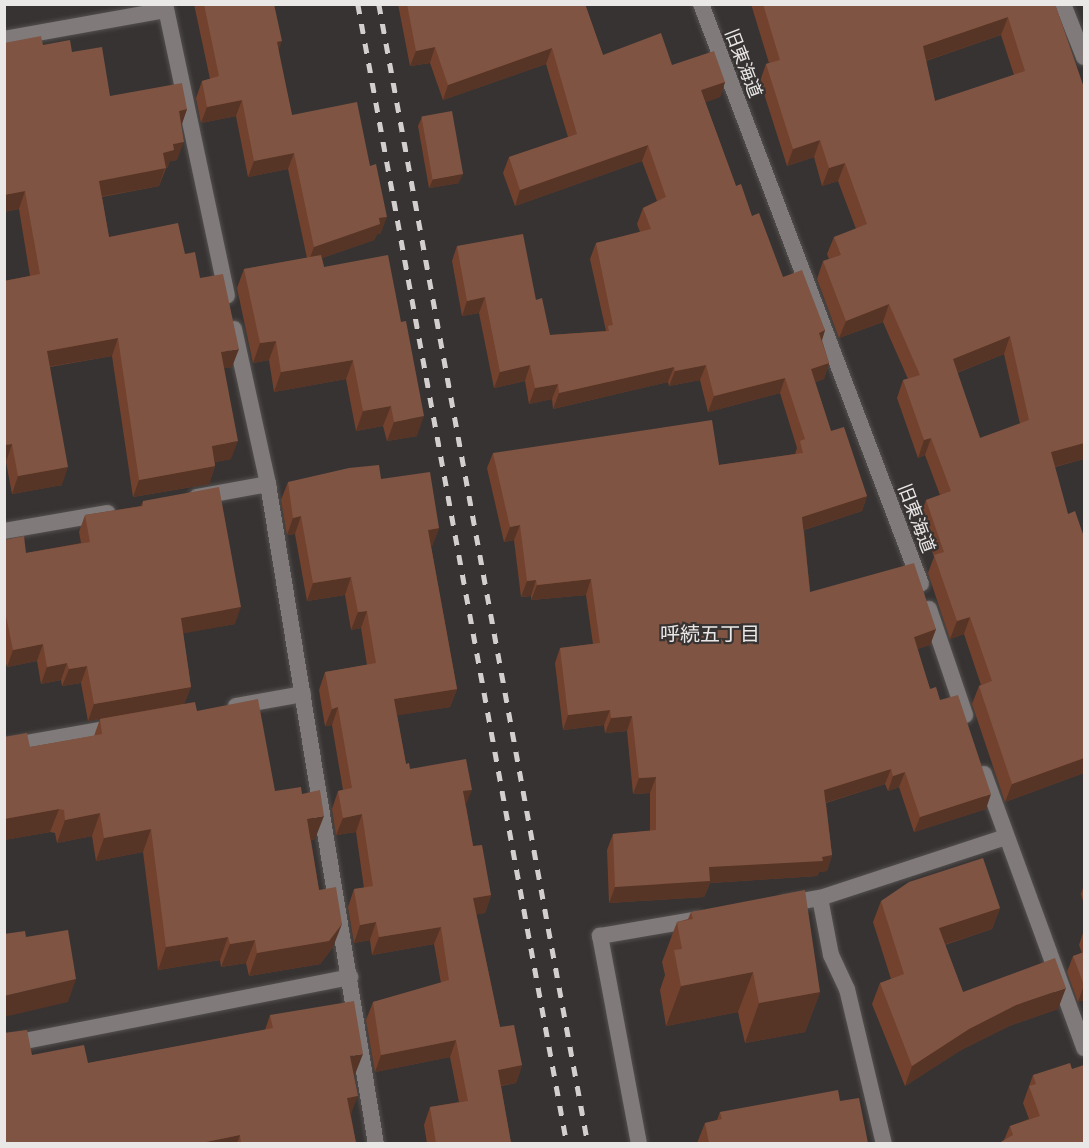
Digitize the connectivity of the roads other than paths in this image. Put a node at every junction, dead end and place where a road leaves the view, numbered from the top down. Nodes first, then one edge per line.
1 (701, 4) edge
2 (1063, 4) edge
3 (165, 8) edge
4 (4, 39) edge
5 (1084, 57) edge
6 (268, 484) junction
7 (176, 500) edge
8 (119, 511) edge
9 (4, 531) edge
10 (303, 694) junction
11 (222, 708) edge
12 (131, 724) edge
13 (972, 737) edge
14 (4, 747) edge
15 (980, 759) edge
16 (1006, 837) junction
17 (820, 898) junction
18 (762, 908) edge
19 (716, 916) edge
20 (350, 977) junction
21 (4, 1045) edge
22 (1084, 1048) edge
23 (376, 1143) edge
24 (639, 1143) edge
25 (884, 1143) edge

1 - 13 street, 旧東海道
2 - 5 street
3 - 4 street
3 - 6 street
6 - 7 street
6 - 10 street
8 - 9 street
10 - 11 street
10 - 20 street
12 - 14 street
15 - 16 street
16 - 17 street
16 - 22 street
17 - 18 street
17 - 25 street
19 - 24 street
20 - 21 street
20 - 23 street

